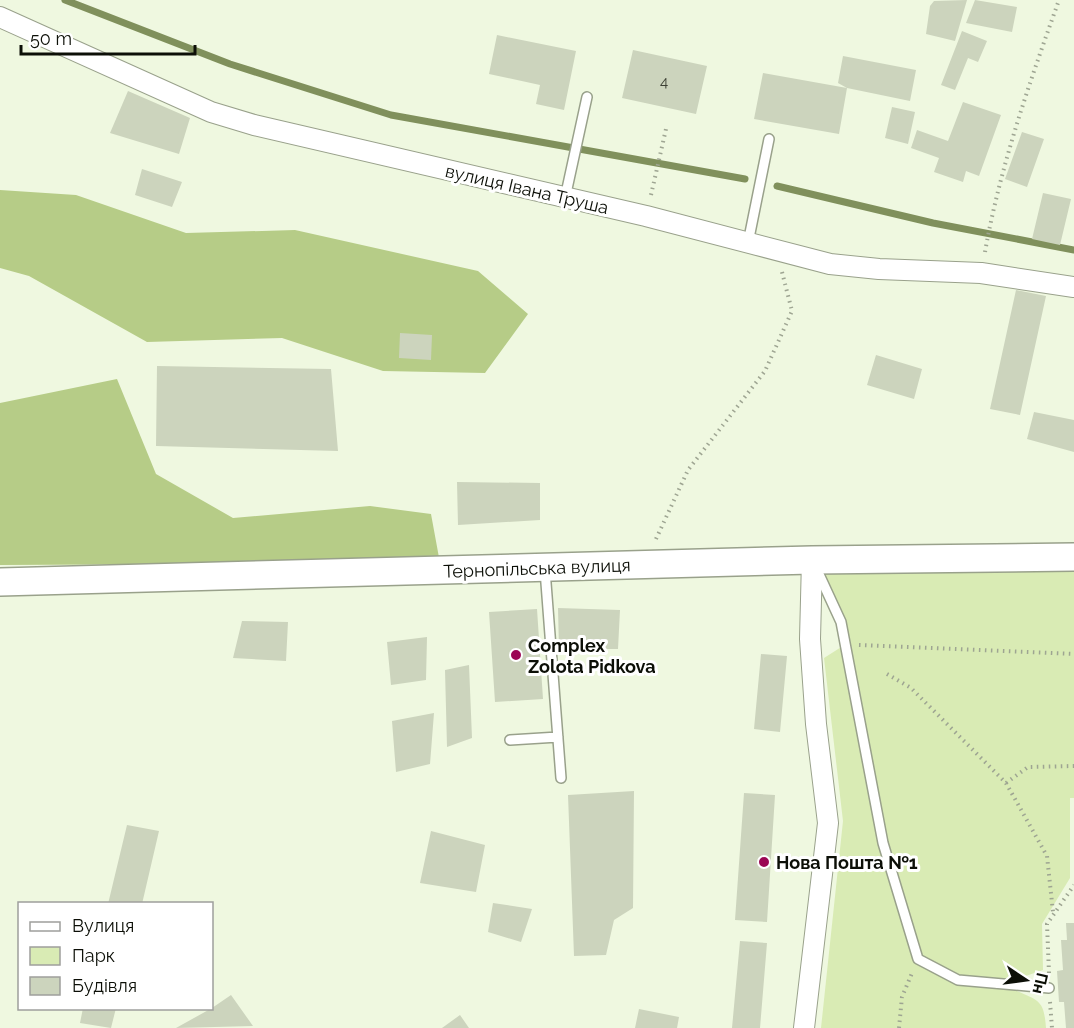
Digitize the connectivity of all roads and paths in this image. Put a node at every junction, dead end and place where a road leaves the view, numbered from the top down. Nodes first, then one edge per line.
1 (1059, 0) edge
2 (0, 17) edge
3 (587, 97) dead end
4 (666, 129) dead end
5 (769, 139) dead end
6 (655, 176) dead end
7 (565, 198) junction
8 (987, 238) dead end
9 (748, 243) junction
10 (782, 271) dead end
11 (1074, 287) edge
12 (654, 542) dead end
13 (1074, 557) edge
14 (812, 560) junction
15 (545, 568) junction
16 (0, 582) edge
17 (846, 644) junction
18 (1074, 654) edge
19 (887, 674) dead end
20 (558, 737) junction
21 (510, 740) dead end
22 (1074, 766) edge
23 (561, 778) dead end
24 (1006, 783) junction
25 (1074, 885) edge
26 (1053, 912) junction
27 (918, 958) junction
28 (1049, 988) junction
29 (804, 1028) edge
30 (899, 1028) edge
31 (1052, 1028) edge

1 - 8 path
2 - 7 street, вулиця Івана Труша
3 - 7 lane
4 - 6 path
5 - 9 lane
7 - 9 street, вулиця Івана Труша
9 - 11 street, вулиця Івана Труша
10 - 12 path
13 - 14 street, Тернопільська вулиця
14 - 15 street, Тернопільська вулиця
14 - 17 lane
14 - 29 street
15 - 16 street, Тернопільська вулиця
15 - 20 lane
17 - 18 path
17 - 27 lane
19 - 24 path
20 - 21 lane
20 - 23 lane
22 - 24 path
24 - 26 path
25 - 26 path
26 - 28 path
27 - 28 lane
27 - 30 path
28 - 31 path

